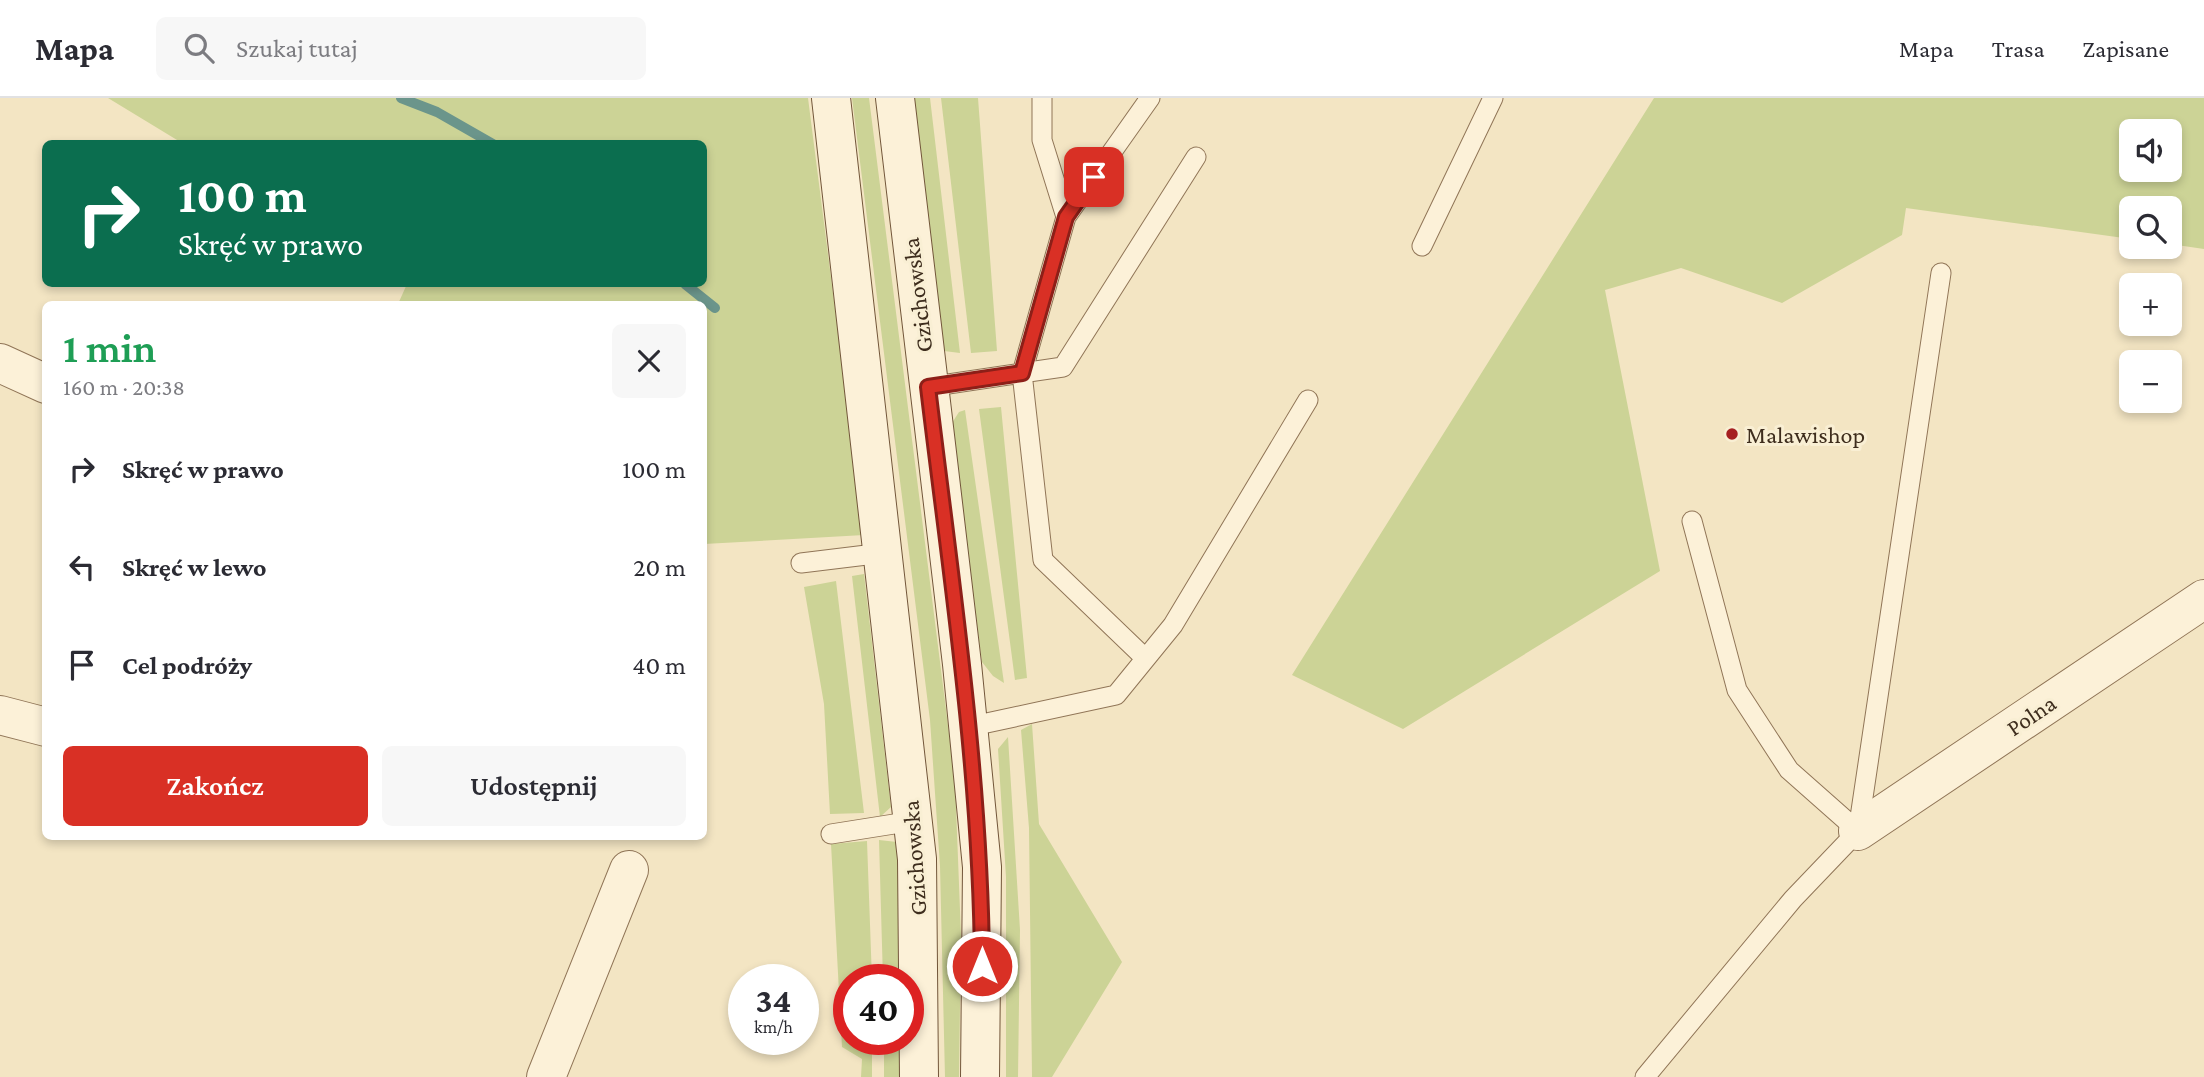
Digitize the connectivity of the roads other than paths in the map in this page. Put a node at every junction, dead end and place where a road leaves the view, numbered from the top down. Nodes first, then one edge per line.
1 (831, 98) edge
2 (895, 98) edge
3 (1042, 98) edge
4 (1150, 98) edge
5 (1493, 98) edge
6 (1196, 157) dead end
7 (1066, 217) junction
8 (1422, 246) dead end
9 (1941, 273) dead end
10 (0, 363) edge
11 (1022, 373) junction
12 (42, 382) edge
13 (928, 387) junction
14 (1308, 400) dead end
15 (1692, 521) dead end
16 (883, 553) junction
17 (801, 563) dead end
18 (2204, 599) edge
19 (1145, 658) junction
20 (0, 715) edge
21 (42, 726) edge
22 (968, 727) junction
23 (913, 821) junction
24 (1858, 831) junction
25 (831, 834) dead end
26 (629, 870) dead end
27 (545, 1077) edge
28 (919, 1077) edge
29 (980, 1077) edge
30 (1645, 1077) edge

1 - 16 street, Gzichowska
2 - 13 street, Gzichowska
3 - 7 lane
4 - 7 lane
5 - 8 lane
6 - 11 lane
7 - 11 lane
9 - 24 lane
10 - 12 street
11 - 13 lane
11 - 19 lane
13 - 22 street, Gzichowska
14 - 19 lane
15 - 24 lane
16 - 17 lane
16 - 23 street, Gzichowska
18 - 24 street, Polna
19 - 22 lane
20 - 21 street
22 - 29 street, Gzichowska
23 - 25 lane
23 - 28 street, Gzichowska
24 - 30 lane
26 - 27 street

